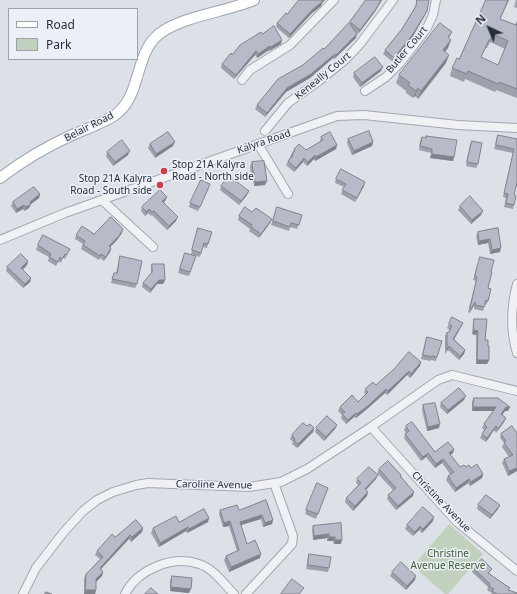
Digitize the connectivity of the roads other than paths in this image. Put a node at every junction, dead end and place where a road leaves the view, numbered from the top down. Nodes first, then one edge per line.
1 (254, 0) edge
2 (334, 0) edge
3 (393, 0) edge
4 (436, 0) edge
5 (242, 80) dead end
6 (365, 91) dead end
7 (517, 128) edge
8 (265, 131) dead end
9 (258, 144) junction
10 (0, 178) edge
11 (288, 194) dead end
12 (102, 200) junction
13 (0, 240) edge
14 (153, 247) dead end
15 (517, 284) edge
16 (517, 353) edge
17 (517, 391) edge
18 (371, 427) junction
19 (274, 484) junction
20 (517, 571) edge
21 (23, 594) edge
22 (125, 594) edge
23 (234, 594) edge
24 (246, 594) edge

1 - 10 main road, Belair Road
2 - 5 street
3 - 8 street, Keneally Court
4 - 6 street, Butler Court
7 - 9 street, Kalyra Road
9 - 11 street
9 - 12 street, Kalyra Road
12 - 13 street, Kalyra Road
12 - 14 street
15 - 16 street
17 - 18 street, Caroline Avenue
18 - 19 street, Caroline Avenue
18 - 20 street, Christine Avenue
19 - 21 street, Caroline Avenue
19 - 24 street
22 - 23 street

